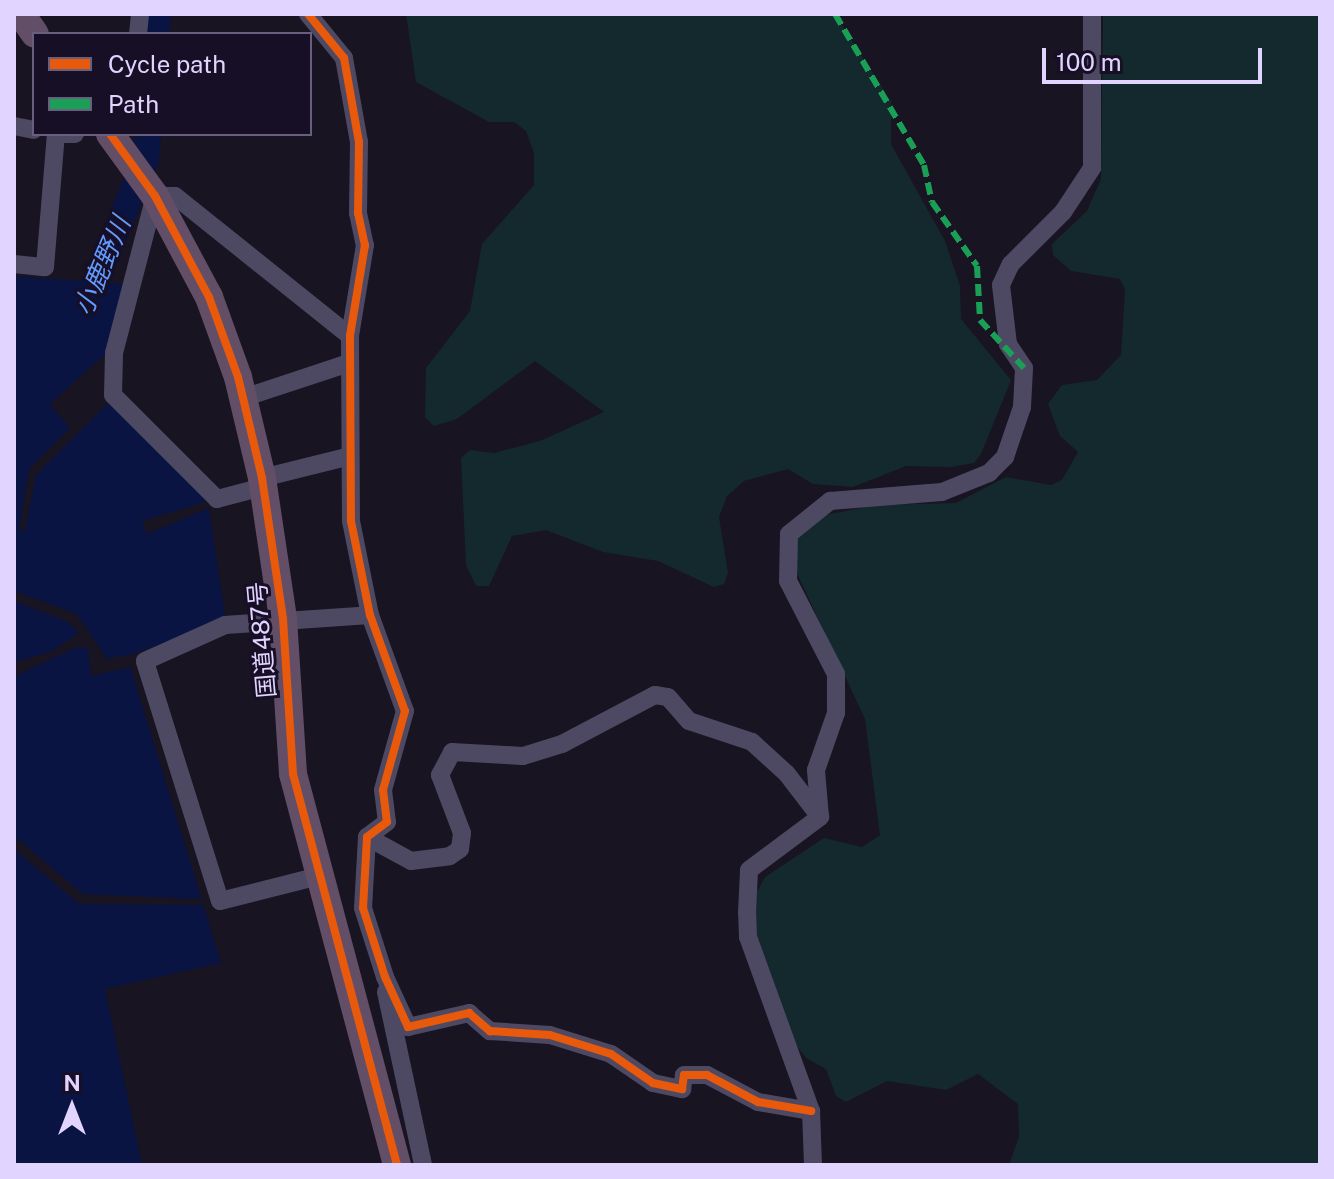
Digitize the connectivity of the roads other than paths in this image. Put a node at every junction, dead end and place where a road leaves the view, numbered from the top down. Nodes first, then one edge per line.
1 (21, 14) edge
2 (308, 14) edge
3 (1092, 14) edge
4 (34, 32) edge
5 (57, 136) edge
6 (120, 142) edge
7 (153, 193) junction
8 (14, 264) edge
9 (350, 336) junction
10 (349, 363) junction
11 (243, 398) junction
12 (347, 457) junction
13 (262, 482) junction
14 (370, 615) junction
15 (283, 619) junction
16 (820, 817) junction
17 (367, 837) junction
18 (319, 876) junction
19 (385, 977) junction
20 (811, 1111) junction
21 (397, 1165) edge
22 (423, 1165) edge
23 (813, 1165) edge

1 - 4 highway
2 - 9 street
3 - 16 street
5 - 8 street
6 - 7 highway, 国道487号
7 - 9 street
7 - 11 highway, 国道487号
7 - 13 street
9 - 10 street
10 - 11 street
10 - 12 street
11 - 13 highway, 国道487号
12 - 13 street
12 - 14 street
13 - 15 highway, 国道487号
14 - 15 street
14 - 17 street
15 - 18 highway, 国道487号
15 - 18 street
16 - 17 street
16 - 20 street
17 - 19 street
18 - 21 highway, 国道487号
19 - 20 street
19 - 22 street
20 - 23 street

